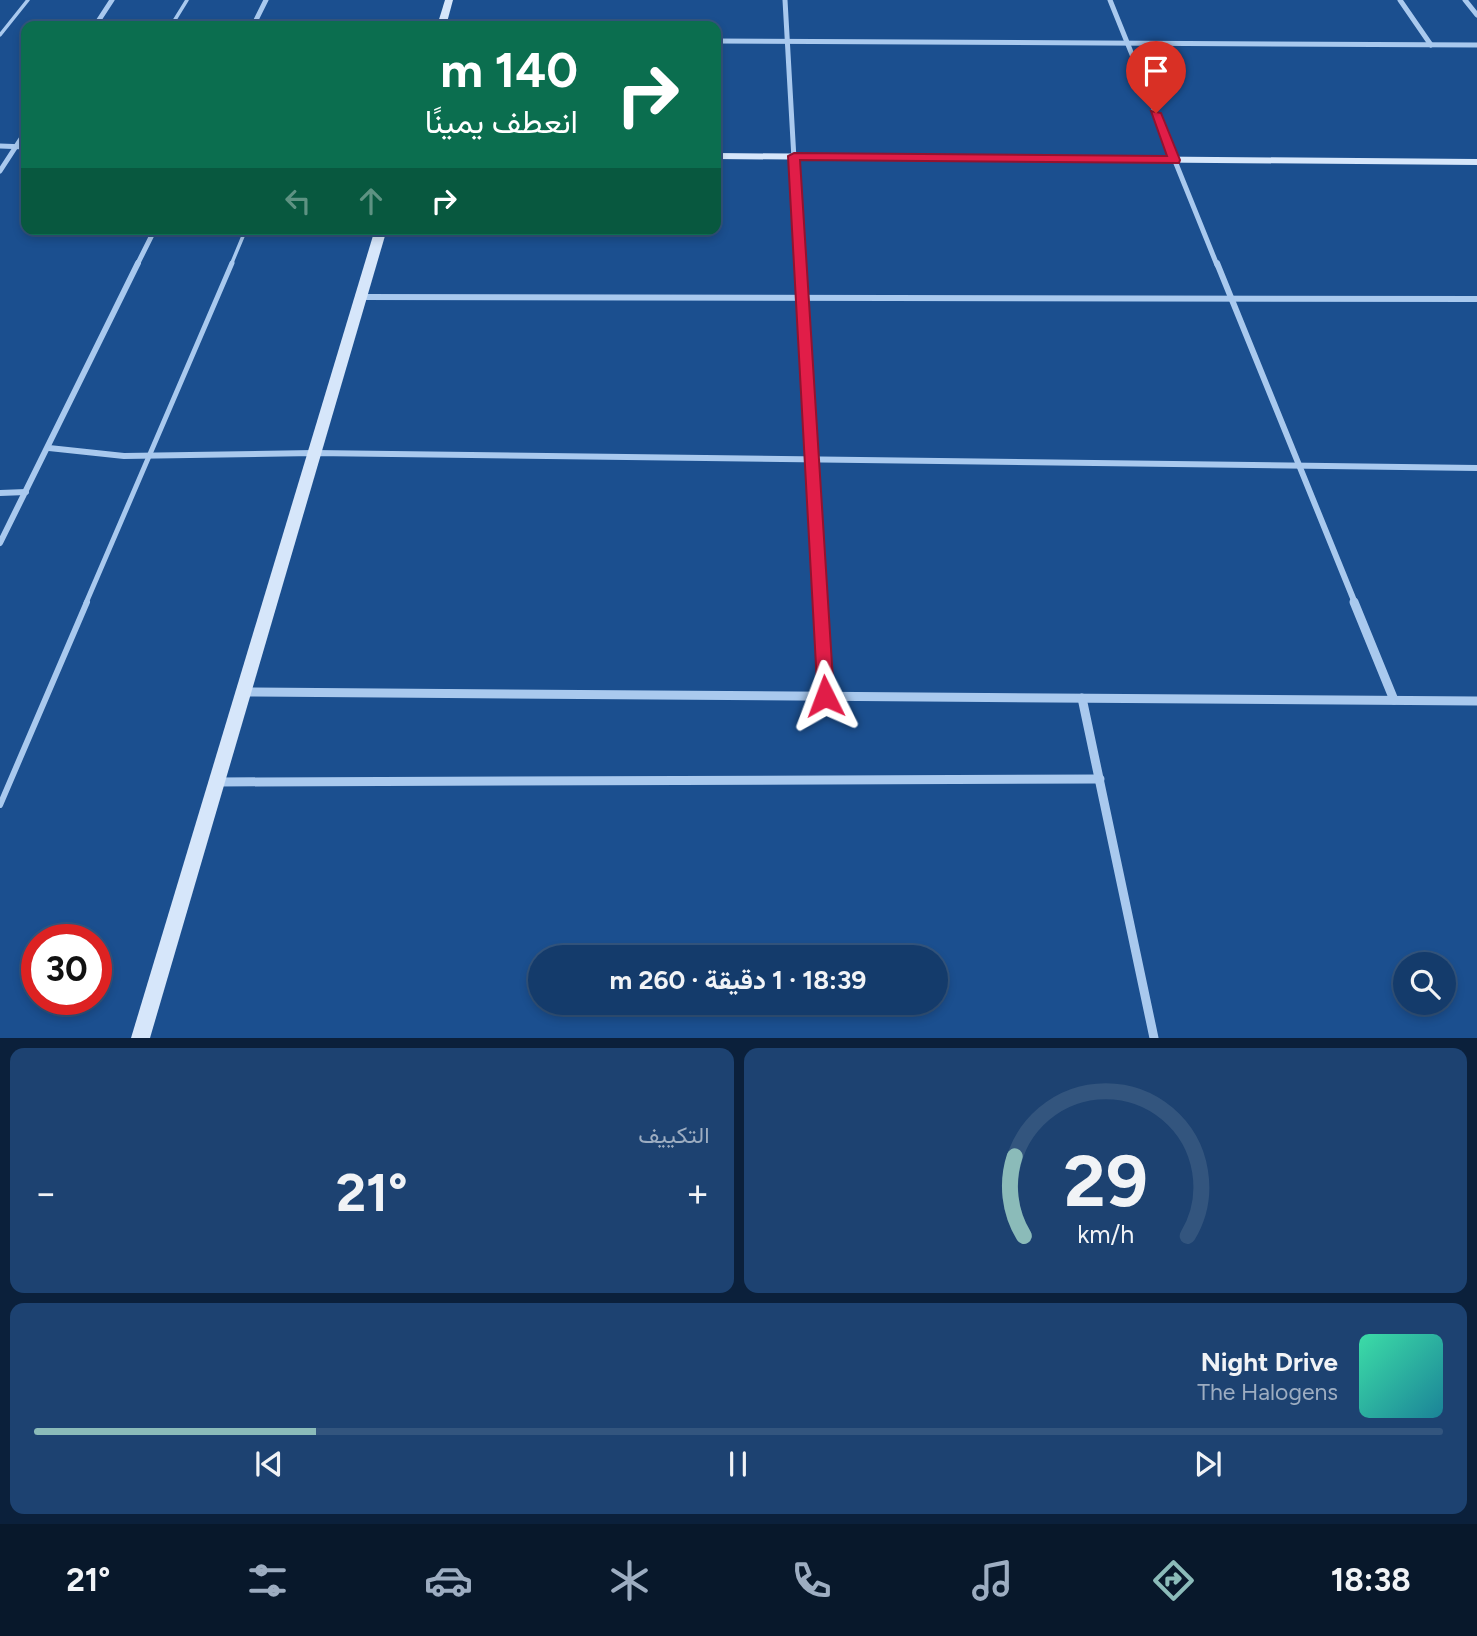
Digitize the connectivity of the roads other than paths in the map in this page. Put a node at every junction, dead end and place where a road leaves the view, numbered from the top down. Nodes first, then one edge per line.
1 (28, 0) edge
2 (112, 0) edge
3 (187, 0) edge
4 (266, 0) edge
5 (449, 0) edge
6 (785, 0) edge
7 (1110, 0) edge
8 (1400, 0) edge
9 (1465, 0) edge
10 (1477, 15) edge
11 (98, 21) edge
12 (174, 21) edge
13 (256, 21) edge
14 (443, 21) edge
15 (0, 35) edge
16 (721, 41) edge
17 (787, 41) junction
18 (1127, 43) junction
19 (1431, 45) junction
20 (1474, 45) edge
21 (1477, 52) edge
22 (21, 138) edge
23 (0, 146) edge
24 (16, 146) junction
25 (21, 146) edge
26 (721, 156) edge
27 (794, 156) junction
28 (1174, 160) junction
29 (1477, 162) edge
30 (0, 171) edge
31 (152, 235) edge
32 (243, 235) edge
33 (379, 235) edge
34 (360, 297) junction
35 (802, 297) junction
36 (1231, 298) junction
37 (1477, 299) edge
38 (49, 448) junction
39 (314, 453) junction
40 (150, 455) junction
41 (811, 460) junction
42 (1299, 467) junction
43 (1477, 468) edge
44 (26, 492) junction
45 (0, 493) edge
46 (0, 543) edge
47 (243, 692) junction
48 (825, 696) junction
49 (1083, 698) junction
50 (1394, 701) junction
51 (1477, 701) edge
52 (1100, 779) junction
53 (216, 782) junction
54 (0, 805) edge
55 (140, 1038) edge
56 (1154, 1038) edge

1 - 15 lane
2 - 11 street
3 - 12 lane
4 - 13 street
5 - 14 street
6 - 17 street
7 - 18 street
8 - 19 street
9 - 10 street
16 - 17 street
17 - 18 street
17 - 27 street
18 - 19 street
18 - 28 street
19 - 20 street
20 - 21 street
22 - 24 street
23 - 24 street
24 - 25 street
24 - 30 street
26 - 27 street
27 - 28 street
27 - 35 street
28 - 29 street
28 - 36 street
31 - 38 street
32 - 40 lane
33 - 34 street
34 - 35 street
34 - 39 street
35 - 36 street
35 - 41 street
36 - 37 street
36 - 42 street
38 - 40 street
38 - 44 street
39 - 40 street
39 - 41 street
39 - 47 street
40 - 54 lane
41 - 42 street
41 - 48 street
42 - 43 street
42 - 50 street
44 - 45 street
44 - 46 street
47 - 48 street
47 - 53 street
48 - 49 street
49 - 50 street
49 - 52 street
50 - 51 street
52 - 53 street
52 - 56 street
53 - 55 street

